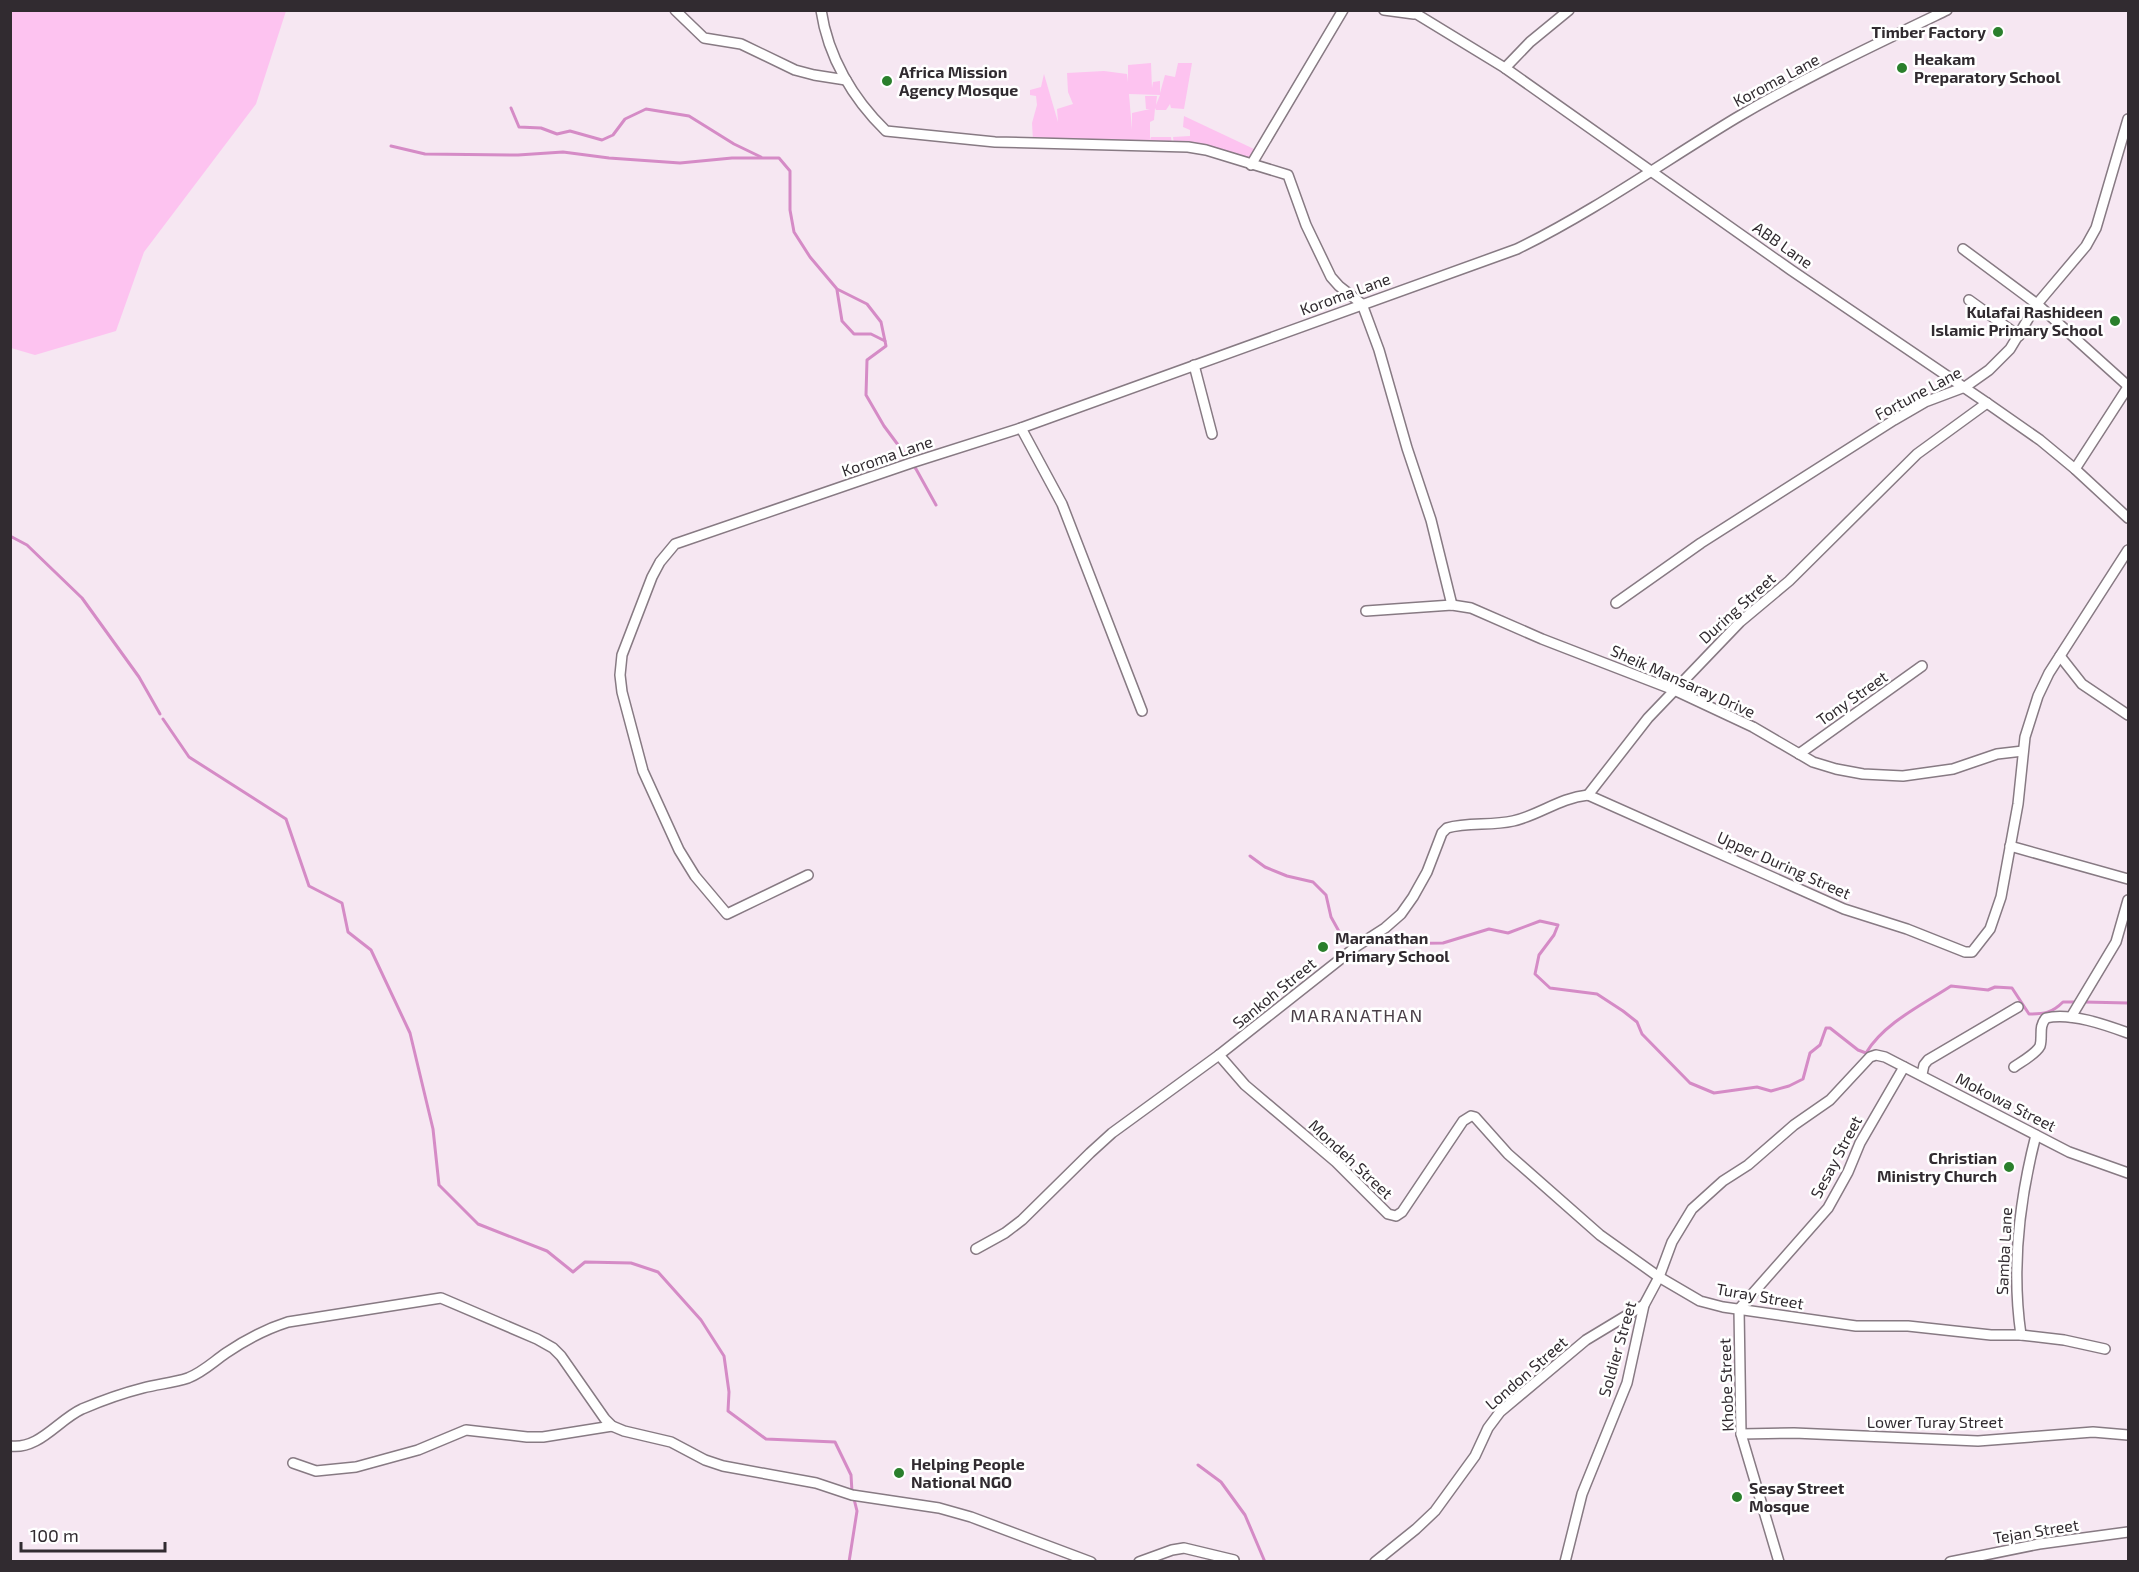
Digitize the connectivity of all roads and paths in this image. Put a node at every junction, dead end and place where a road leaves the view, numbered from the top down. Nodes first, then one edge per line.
1 (675, 10) edge
2 (821, 10) edge
3 (1343, 10) edge
4 (1384, 10) edge
5 (1569, 10) edge
6 (1947, 10) edge
7 (1413, 13) edge
8 (1505, 68) junction
9 (846, 80) junction
10 (2128, 119) edge
11 (1251, 165) junction
12 (1652, 171) junction
13 (1963, 249) dead end
14 (1969, 300) dead end
15 (1362, 304) junction
16 (2037, 304) junction
17 (2019, 336) junction
18 (1194, 365) junction
19 (2128, 386) edge
20 (1965, 387) junction
21 (1987, 403) junction
22 (1021, 428) junction
23 (1212, 434) dead end
24 (2075, 469) junction
25 (2128, 518) edge
26 (2128, 550) edge
27 (1616, 603) dead end
28 (1452, 604) junction
29 (1366, 611) dead end
30 (2060, 656) junction
31 (1922, 666) dead end
32 (1674, 690) junction
33 (1142, 711) dead end
34 (2128, 715) edge
35 (2023, 751) junction
36 (1799, 754) junction
37 (1588, 795) junction
38 (2010, 846) junction
39 (808, 874) dead end
40 (2128, 879) edge
41 (2128, 900) edge
42 (2018, 1007) dead end
43 (2071, 1017) junction
44 (2128, 1033) edge
45 (1219, 1055) junction
46 (1876, 1055) joint
47 (1904, 1067) junction
48 (2014, 1067) dead end
49 (1922, 1074) junction
50 (1475, 1117) joint
51 (2036, 1135) junction
52 (2126, 1173) edge
53 (976, 1248) dead end
54 (1659, 1277) junction
55 (1644, 1305) junction
56 (1739, 1309) junction
57 (2021, 1335) junction
58 (2105, 1349) dead end
59 (612, 1426) junction
60 (1741, 1434) junction
61 (2128, 1435) edge
62 (10, 1446) edge
63 (293, 1463) dead end
64 (2128, 1532) edge
65 (1234, 1560) dead end
66 (1091, 1562) edge
67 (1139, 1562) edge
68 (1375, 1562) edge
69 (1565, 1562) edge
70 (1779, 1562) edge
71 (1950, 1562) edge

1 - 9 street
2 - 9 street
3 - 11 street
4 - 7 street
5 - 8 street
6 - 12 street, Koroma Lane
7 - 8 street, ABB Lane
8 - 12 street, ABB Lane
9 - 11 street
10 - 16 street, Fortune Lane
11 - 15 street
12 - 15 street, Koroma Lane
12 - 20 street, ABB Lane
13 - 16 street
14 - 17 street
15 - 18 street, Koroma Lane
15 - 28 street
16 - 17 street, Fortune Lane
16 - 19 street
17 - 20 street, Fortune Lane
18 - 22 street, Koroma Lane
18 - 23 street
19 - 24 street
20 - 21 street, ABB Lane
20 - 27 street, Fortune Lane
21 - 24 street, ABB Lane
21 - 32 street, During Street
22 - 33 street
22 - 39 street, Koroma Lane
24 - 25 street, ABB Lane
26 - 30 street
28 - 29 street, Sheik Mansaray Drive
28 - 32 street, Sheik Mansaray Drive
30 - 34 street
30 - 35 street
31 - 36 street, Tony Street
32 - 36 street, Sheik Mansaray Drive
32 - 37 street, During Street
35 - 36 street, Sheik Mansaray Drive
35 - 38 street
37 - 38 street, Upper During Street
37 - 45 street, Sankoh Street
38 - 40 street
41 - 43 street
42 - 49 street
43 - 44 street
43 - 48 street
45 - 50 street, Mondeh Street
45 - 53 street, Sankoh Street
46 - 47 street, Mokowa Street
46 - 54 street, Soldier Street
47 - 49 street, Mokowa Street
47 - 56 street, Sesay Street
49 - 51 street, Mokowa Street
50 - 54 street, Turay Street
51 - 52 street, Mokowa Street
51 - 57 street, Samba Lane
54 - 55 street, Soldier Street
54 - 56 street, Turay Street
55 - 68 street, London Street
55 - 69 street, Soldier Street
56 - 57 street, Turay Street
56 - 60 street, Khobe Street
57 - 58 street, Turay Street
59 - 62 street
59 - 63 street
59 - 66 street
60 - 61 street, Lower Turay Street
60 - 70 street, Khobe Street
64 - 71 street, Tejan Street
65 - 67 street

